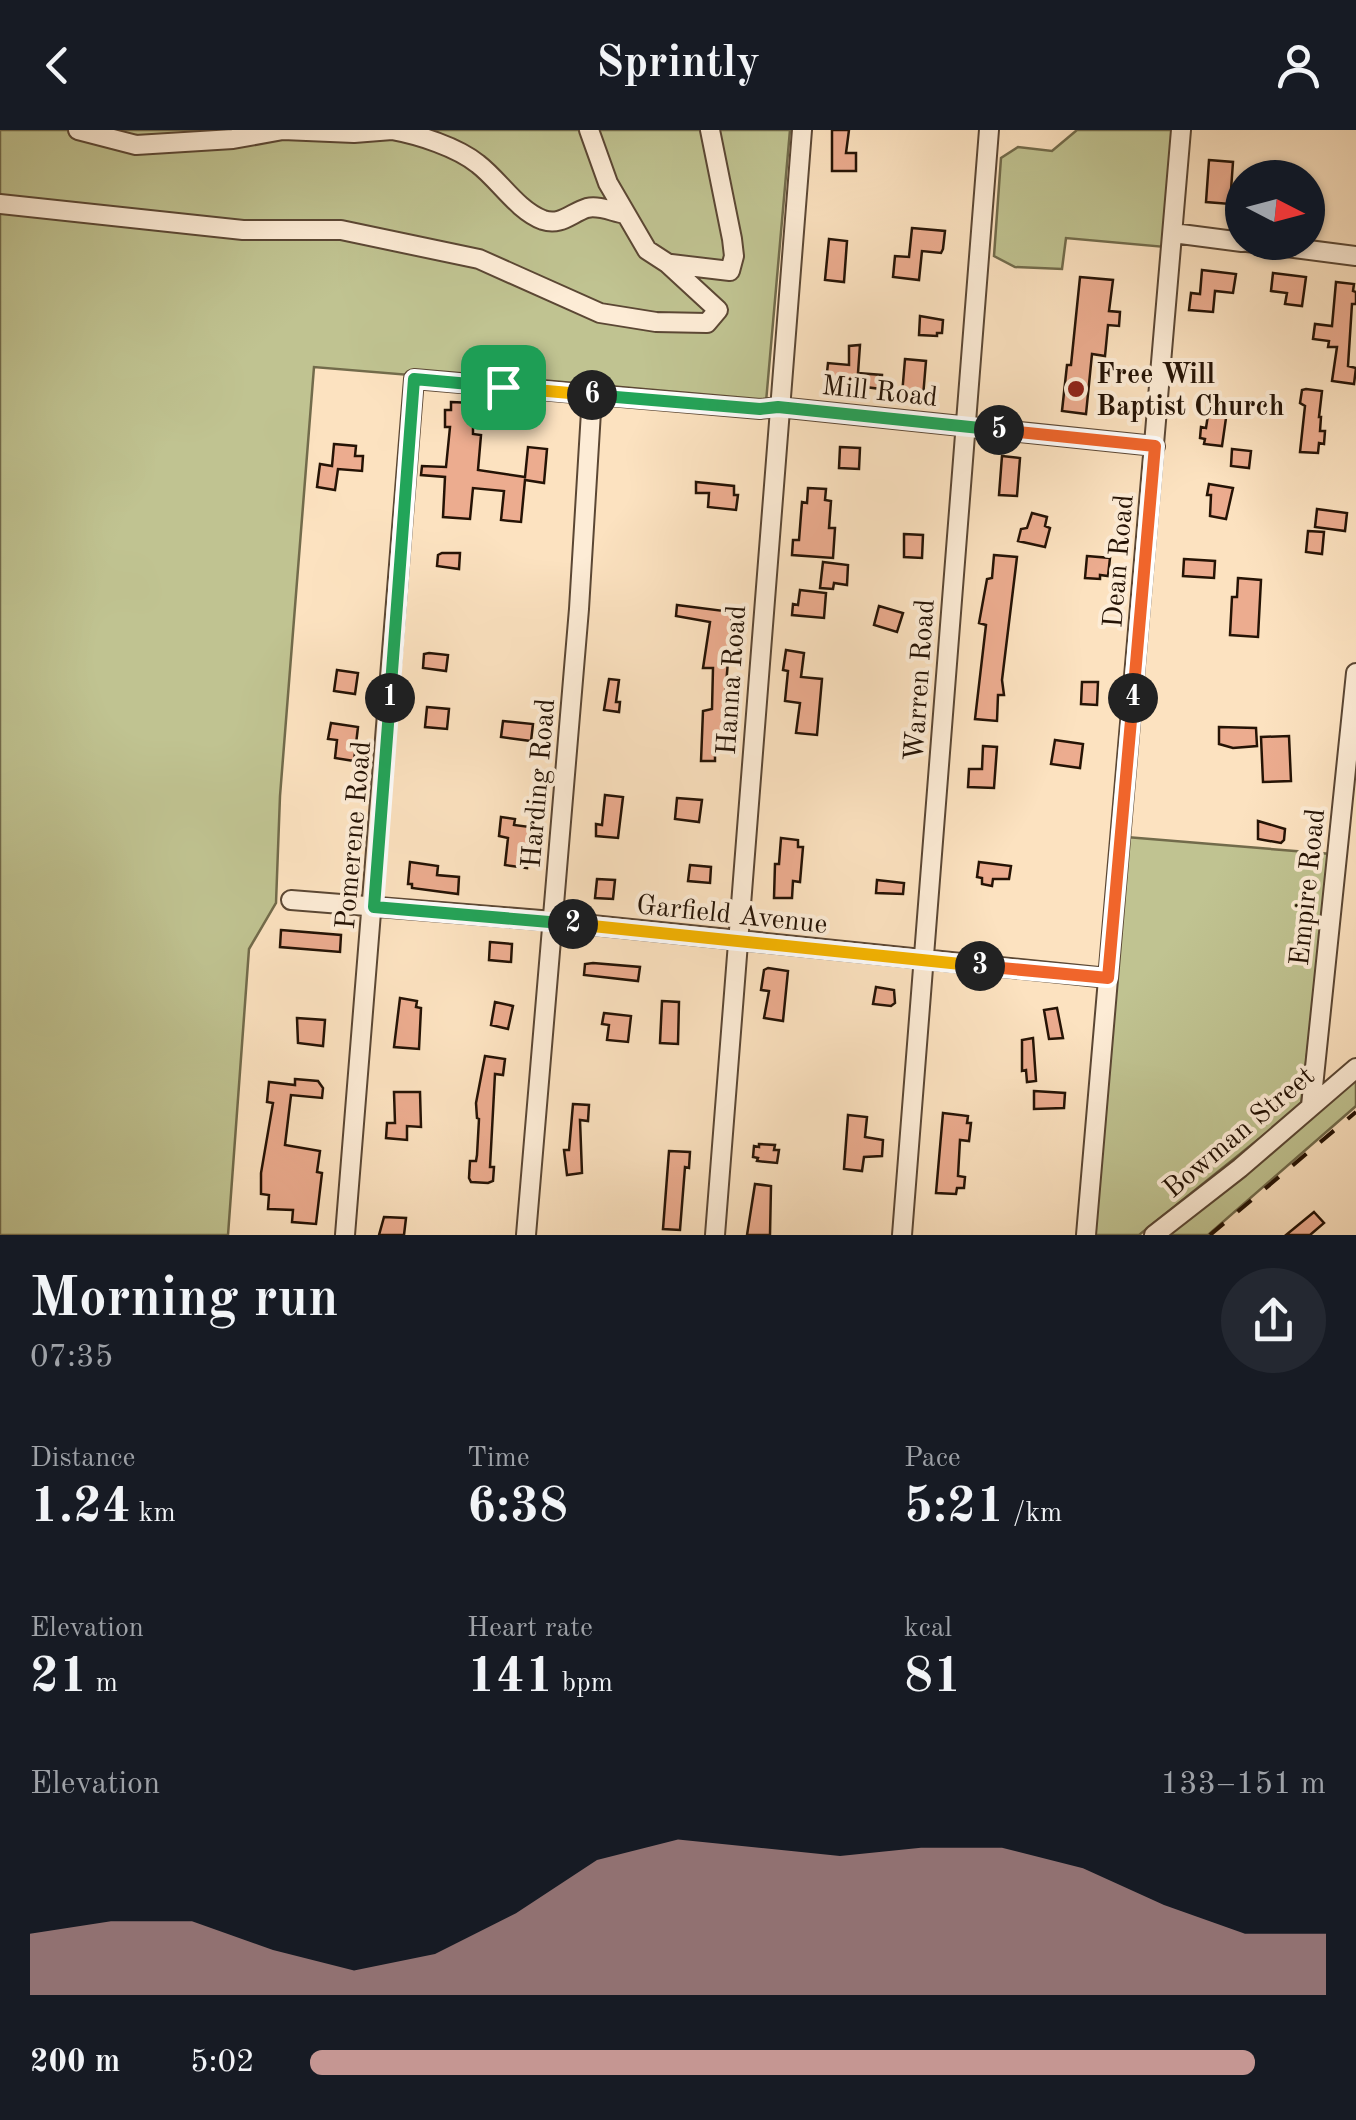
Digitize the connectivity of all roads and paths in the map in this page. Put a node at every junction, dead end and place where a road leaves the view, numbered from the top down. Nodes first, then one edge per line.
1 (78, 130) edge
2 (392, 130) edge
3 (589, 130) edge
4 (710, 130) edge
5 (802, 130) edge
6 (990, 130) edge
7 (1181, 130) edge
8 (0, 204) edge
9 (625, 214) junction
10 (1172, 233) junction
11 (1225, 240) edge
12 (1325, 252) edge
13 (1356, 256) edge
14 (667, 263) junction
15 (414, 379) joint
16 (592, 395) junction
17 (778, 407) junction
18 (965, 426) junction
19 (1155, 446) junction
20 (1356, 673) edge
21 (291, 900) dead end
22 (374, 907) junction
23 (553, 922) junction
24 (738, 942) junction
25 (924, 961) junction
26 (1108, 978) junction
27 (1356, 1068) edge
28 (1312, 1106) junction
29 (345, 1235) edge
30 (526, 1235) edge
31 (715, 1235) edge
32 (902, 1235) edge
33 (1086, 1235) edge
34 (1154, 1235) edge

1 - 2 street
2 - 9 street
3 - 9 street
4 - 14 street
5 - 17 street, Hanna Road
6 - 18 street, Warren Road
7 - 10 street, Dean Road
8 - 14 street
9 - 14 street
10 - 11 street
10 - 19 street, Dean Road
12 - 13 street
15 - 16 street, Mill Road
15 - 22 street, Pomerene Road
16 - 17 street, Mill Road
16 - 23 street, Harding Road
17 - 18 street, Mill Road
17 - 24 street, Hanna Road
18 - 19 street, Mill Road
18 - 25 street, Warren Road
19 - 26 street, Dean Road
20 - 28 street, Empire Road
21 - 22 street, Garfield Avenue
22 - 23 street, Garfield Avenue
22 - 29 street, Pomerene Road
23 - 24 street, Garfield Avenue
23 - 30 street, Harding Road
24 - 25 street, Garfield Avenue
24 - 31 street, Hanna Road
25 - 26 street, Garfield Avenue
25 - 32 street, Warren Road
26 - 33 street, Dean Road
27 - 28 street, Bowman Street
28 - 34 street, Bowman Street

